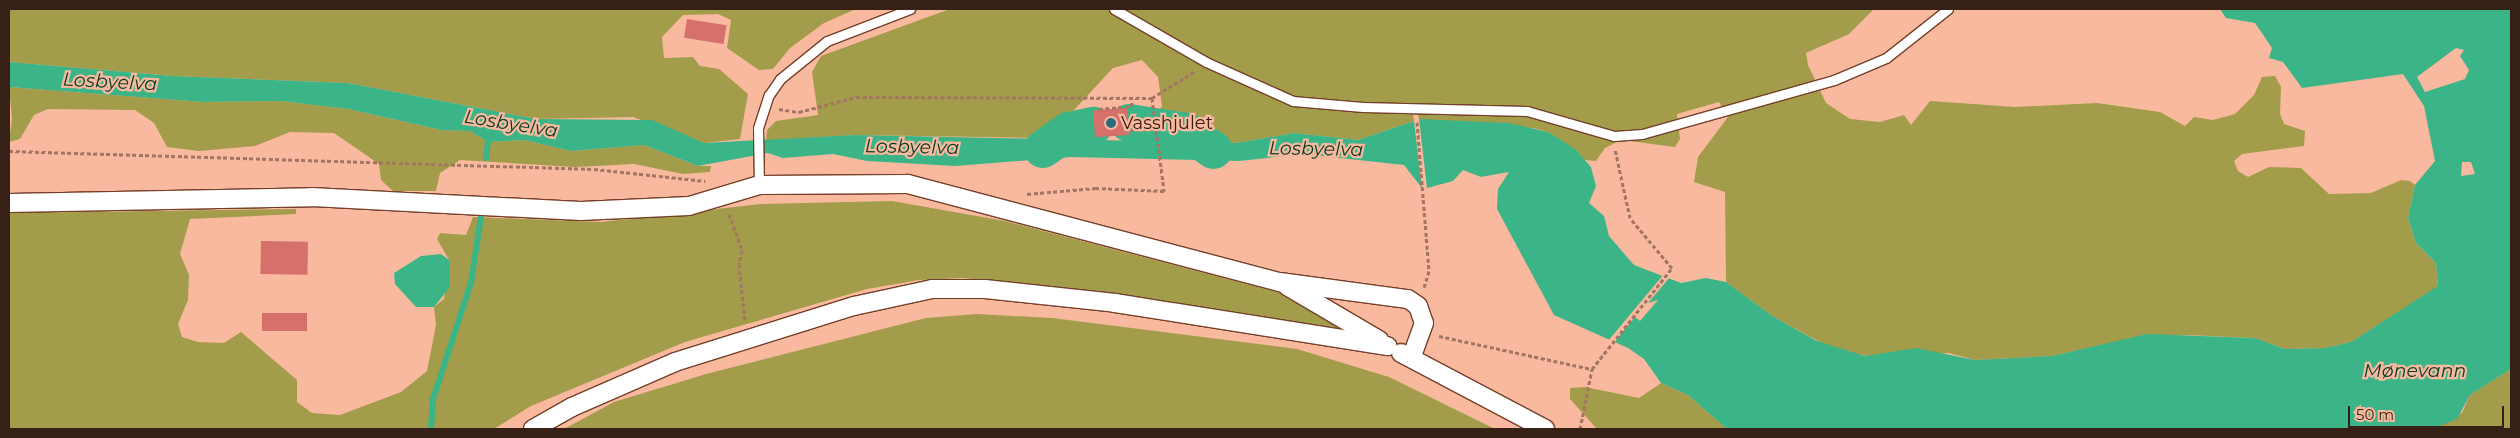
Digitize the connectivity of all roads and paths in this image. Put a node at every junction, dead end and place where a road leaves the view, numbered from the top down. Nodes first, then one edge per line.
1 (910, 9) edge
2 (1114, 9) edge
3 (1948, 9) edge
4 (1206, 62) junction
5 (1132, 99) junction
6 (1152, 100) junction
7 (764, 107) junction
8 (1099, 108) dead end
9 (1418, 124) dead end
10 (1156, 129) junction
11 (1129, 130) dead end
12 (1614, 136) junction
13 (9, 151) edge
14 (706, 181) dead end
15 (758, 185) junction
16 (723, 197) junction
17 (9, 203) edge
18 (993, 204) junction
19 (1280, 282) junction
20 (1418, 306) junction
21 (1424, 332) junction
22 (748, 338) junction
23 (1388, 346) junction
24 (1411, 358) junction
25 (1592, 369) junction
26 (533, 429) edge
27 (1544, 429) edge
28 (1580, 429) edge

1 - 7 lane
2 - 4 lane
3 - 12 lane
4 - 6 path
4 - 12 lane
5 - 6 path
5 - 7 path
5 - 8 path
6 - 10 path
7 - 15 lane
9 - 20 path
10 - 11 path
10 - 18 path
12 - 25 path
13 - 14 path
15 - 16 street
15 - 18 street
16 - 17 street
16 - 22 path
18 - 19 street
19 - 20 street
19 - 23 street
20 - 21 street
21 - 24 street
21 - 25 path
22 - 23 street
22 - 26 street
23 - 24 street
24 - 27 street
25 - 28 path

